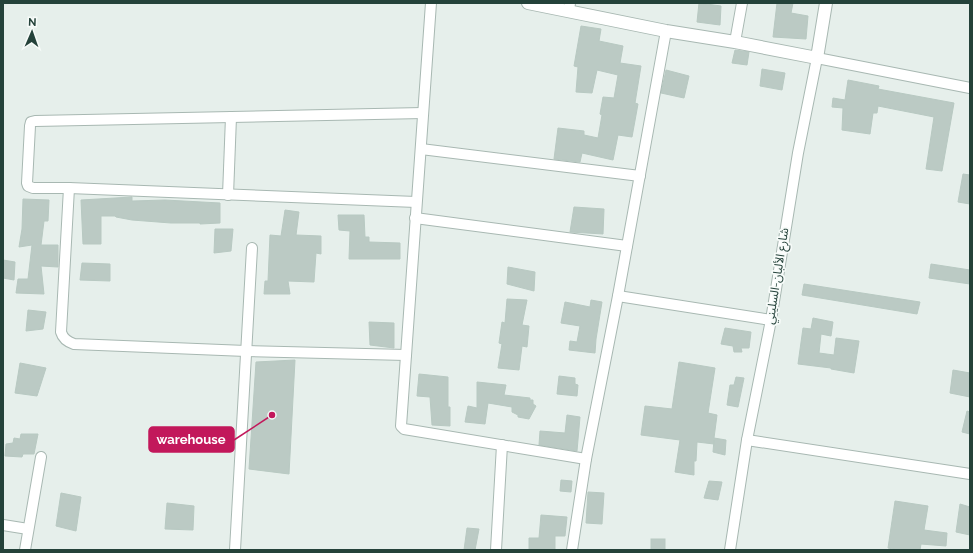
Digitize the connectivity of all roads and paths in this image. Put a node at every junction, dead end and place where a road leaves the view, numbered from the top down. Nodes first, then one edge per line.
1 (430, 3) edge
2 (528, 3) edge
3 (742, 3) edge
4 (826, 3) edge
5 (570, 7) edge
6 (666, 31) junction
7 (735, 42) junction
8 (817, 58) junction
9 (970, 88) edge
10 (422, 113) junction
11 (231, 117) junction
12 (421, 149) junction
13 (640, 176) junction
14 (69, 188) junction
15 (228, 195) junction
16 (416, 202) junction
17 (415, 218) junction
18 (627, 246) junction
19 (252, 248) dead end
20 (618, 296) junction
21 (771, 320) junction
22 (246, 351) junction
23 (406, 355) junction
24 (747, 440) junction
25 (502, 445) junction
26 (41, 457) dead end
27 (586, 459) junction
28 (970, 474) edge
29 (3, 525) edge
30 (28, 529) junction
31 (25, 550) edge
32 (235, 550) edge
33 (496, 550) edge
34 (572, 550) edge
35 (730, 550) edge

1 - 10 street
2 - 5 street
3 - 7 street
4 - 8 street, شارع الألبان-السليني
5 - 6 street
6 - 7 street
6 - 13 street
7 - 8 street
8 - 9 street
8 - 21 street, شارع الألبان-السليني
10 - 11 street
10 - 12 street
11 - 14 street
11 - 15 street
12 - 13 street
12 - 16 street
13 - 18 street
14 - 15 street
14 - 22 street
15 - 16 street
16 - 17 street
17 - 18 street
17 - 23 street
18 - 20 street
19 - 22 street
20 - 21 street
20 - 27 street
21 - 24 street, شارع الألبان-السليني
22 - 23 street
22 - 32 street
23 - 25 street
24 - 28 street
24 - 35 street, شارع الألبان-السليني
25 - 27 street
25 - 33 street
26 - 30 street
27 - 34 street
29 - 30 street
30 - 31 street

